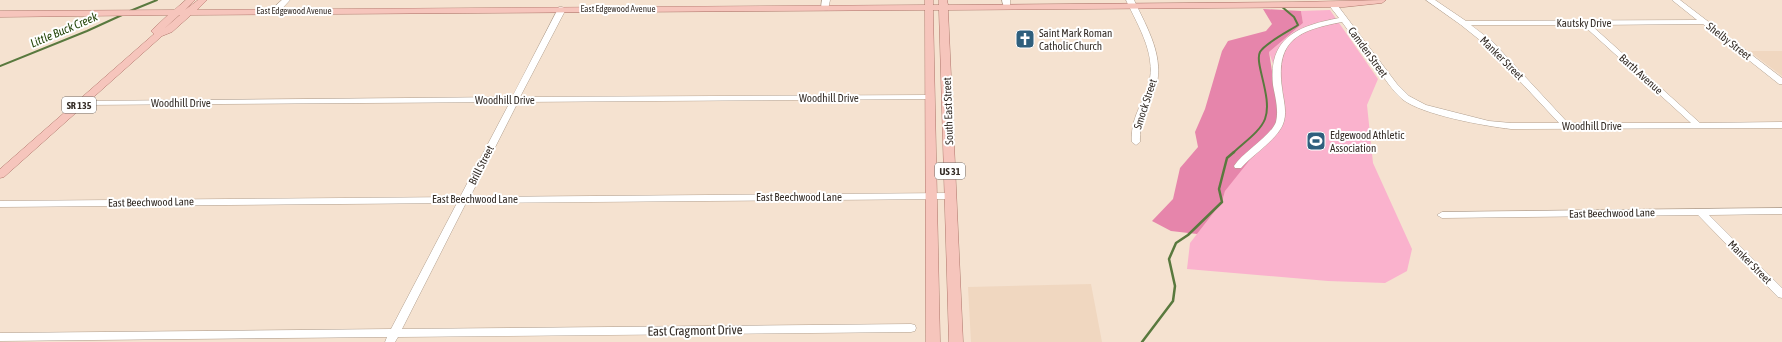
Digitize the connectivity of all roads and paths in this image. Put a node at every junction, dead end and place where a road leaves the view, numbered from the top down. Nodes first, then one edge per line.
1 (191, 0) edge
2 (203, 0) edge
3 (286, 0) edge
4 (1382, 0) edge
5 (1430, 0) edge
6 (1676, 0) edge
7 (929, 3) edge
8 (943, 3) edge
9 (1006, 3) edge
10 (1131, 3) edge
11 (826, 4) edge
12 (1332, 4) junction
13 (562, 9) junction
14 (275, 11) junction
15 (178, 12) junction
16 (190, 12) junction
17 (0, 14) edge
18 (1344, 19) junction
19 (1585, 22) junction
20 (1704, 22) junction
21 (1464, 23) junction
22 (159, 34) junction
23 (1782, 82) edge
24 (929, 97) junction
25 (1406, 98) joint
26 (514, 100) junction
27 (81, 103) junction
28 (1698, 125) junction
29 (1782, 125) edge
30 (1566, 126) junction
31 (1136, 142) dead end
32 (1238, 166) dead end
33 (0, 176) edge
34 (931, 196) junction
35 (950, 196) junction
36 (463, 199) junction
37 (0, 204) edge
38 (1782, 211) edge
39 (1700, 212) junction
40 (1442, 215) dead end
41 (1782, 294) edge
42 (910, 328) dead end
43 (0, 337) edge
44 (392, 338) edge
45 (933, 342) edge
46 (956, 342) edge

1 - 15 main road, SR 135
2 - 16 main road, SR 135
3 - 14 street
4 - 12 main road, East Edgewood Avenue
5 - 21 street, Manker Street
6 - 20 street, Shelby Street
7 - 8 main road, East Edgewood Avenue
7 - 11 main road, East Edgewood Avenue
7 - 24 main road, South East Street / US 31
8 - 9 main road, East Edgewood Avenue
8 - 35 main road, South East Street / US 31
9 - 10 main road, East Edgewood Avenue
10 - 12 main road, East Edgewood Avenue
10 - 31 street, Smock Street
11 - 13 main road, East Edgewood Avenue
12 - 18 street, Camden Street
13 - 14 main road, East Edgewood Avenue
13 - 26 street, Brill Street
14 - 16 main road, East Edgewood Avenue
15 - 16 main road, East Edgewood Avenue
15 - 17 main road, East Edgewood Avenue
15 - 22 main road, SR 135
16 - 22 main road, SR 135
18 - 25 street, Camden Street
18 - 32 street
19 - 20 street, Kautsky Drive
19 - 21 street, Kautsky Drive
19 - 28 street, Barth Avenue
20 - 23 street, Shelby Street
21 - 30 street, Manker Street
22 - 27 main road, SR 135
24 - 26 street, Woodhill Drive
24 - 34 main road, South East Street / US 31
25 - 30 street, Woodhill Drive
26 - 27 street, Woodhill Drive
26 - 36 street, Brill Street
27 - 33 main road, SR 135
28 - 29 street, Woodhill Drive
28 - 30 street, Woodhill Drive
34 - 35 street, East Beechwood Lane
34 - 36 street, East Beechwood Lane
34 - 45 main road, South East Street / US 31
35 - 46 main road, South East Street / US 31
36 - 37 street, East Beechwood Lane
36 - 44 street, Brill Street
38 - 39 street, East Beechwood Lane
39 - 40 street, East Beechwood Lane
39 - 41 street, Manker Street
42 - 44 street, East Cragmont Drive
43 - 44 street, East Cragmont Drive

